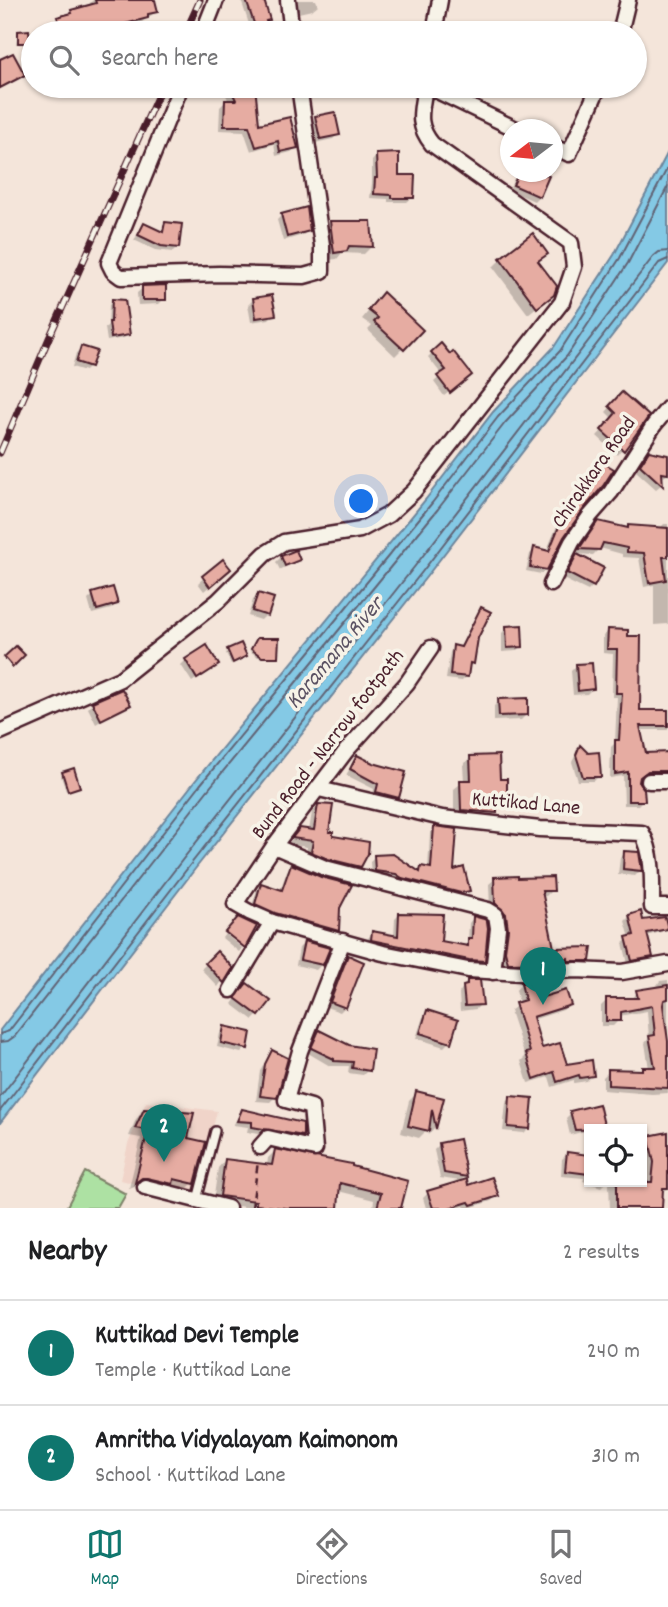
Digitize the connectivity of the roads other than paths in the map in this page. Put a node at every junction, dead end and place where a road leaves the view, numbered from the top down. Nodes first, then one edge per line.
1 (216, 0) edge
2 (288, 0) edge
3 (440, 0) edge
4 (628, 0) edge
5 (208, 21) edge
6 (291, 21) edge
7 (436, 21) edge
8 (623, 21) edge
9 (176, 98) edge
10 (301, 98) edge
11 (424, 98) edge
12 (451, 98) edge
13 (594, 98) edge
14 (500, 121) edge
15 (563, 151) edge
16 (668, 408) edge
17 (551, 584) dead end
18 (431, 648) dead end
19 (0, 732) edge
20 (649, 781) dead end
21 (668, 781) edge
22 (319, 789) junction
23 (274, 846) junction
24 (668, 907) edge
25 (272, 922) junction
26 (343, 941) junction
27 (668, 964) edge
28 (493, 972) junction
29 (230, 990) dead end
30 (215, 1131) dead end
31 (260, 1147) road end
32 (145, 1187) dead end
33 (199, 1203) edge
34 (228, 1208) edge

1 - 5 street
2 - 6 street
3 - 7 street
4 - 8 street
9 - 10 street
11 - 19 street
12 - 14 street
13 - 15 street
16 - 17 street, Chirakkara Road
18 - 22 street, Bund Road - Narrow footpath
20 - 21 street
22 - 23 street, Bund Road - Narrow footpath
22 - 24 street, Kuttikad Lane
23 - 25 street, Bund Road - Narrow footpath
23 - 28 street
25 - 26 street
25 - 29 street
26 - 28 street
26 - 31 street
27 - 28 street
30 - 33 lane
32 - 33 street
33 - 34 street

